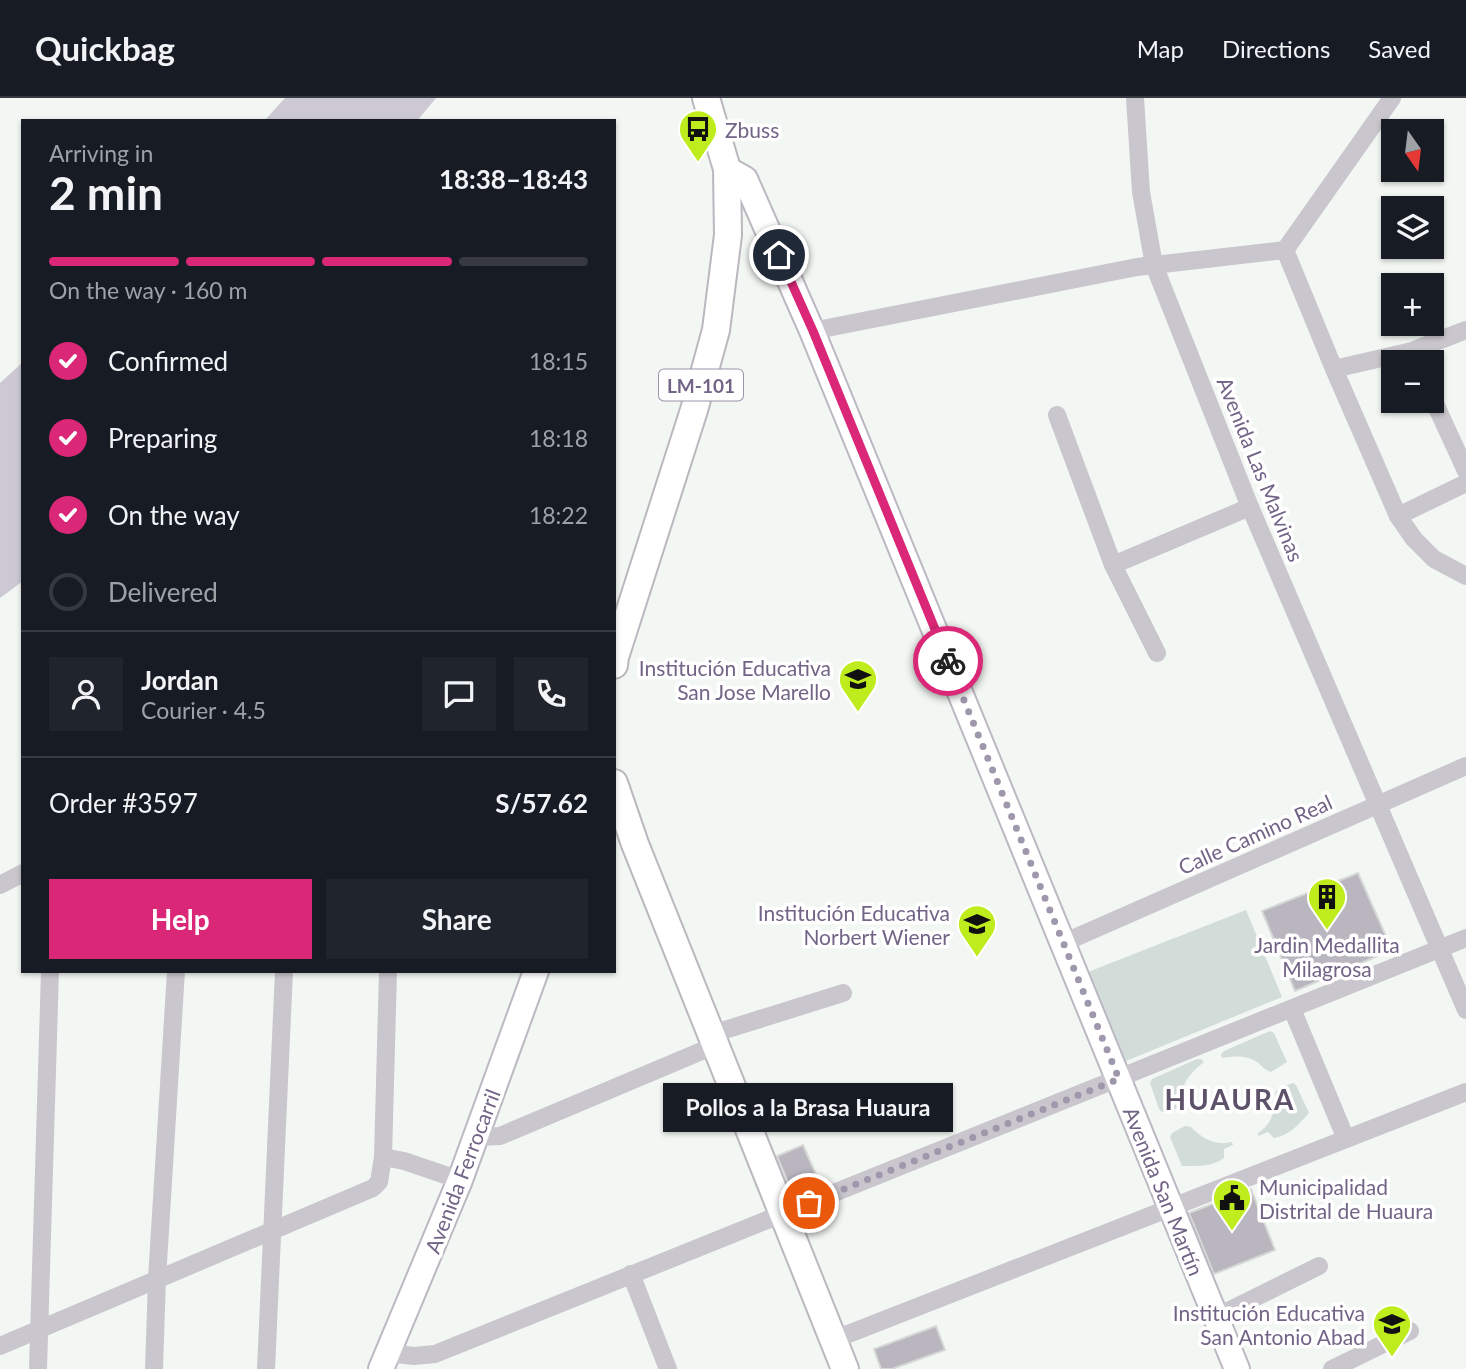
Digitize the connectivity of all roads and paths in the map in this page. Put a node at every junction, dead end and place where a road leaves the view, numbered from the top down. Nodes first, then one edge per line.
1 (706, 98) edge
2 (1135, 98) edge
3 (1392, 98) edge
4 (727, 169) junction
5 (1286, 250) junction
6 (1154, 265) junction
7 (1466, 330) edge
8 (813, 331) junction
9 (1427, 350) edge
10 (1381, 361) edge
11 (1334, 369) junction
12 (1439, 413) edge
13 (1057, 415) dead end
14 (1466, 471) edge
15 (1466, 484) edge
16 (1250, 507) junction
17 (1398, 516) junction
18 (1113, 565) junction
19 (1466, 576) edge
20 (1157, 653) dead end
21 (616, 657) edge
22 (1466, 766) edge
23 (616, 789) edge
24 (1379, 805) junction
25 (21, 874) edge
26 (0, 886) edge
27 (1466, 938) edge
28 (1063, 943) junction
29 (1440, 949) junction
30 (50, 973) edge
31 (176, 973) edge
32 (284, 973) edge
33 (388, 973) edge
34 (535, 973) edge
35 (843, 993) dead end
36 (1293, 1009) junction
37 (1466, 1010) edge
38 (714, 1039) junction
39 (1119, 1079) junction
40 (1466, 1092) edge
41 (477, 1137) junction
42 (1346, 1139) junction
43 (383, 1157) junction
44 (460, 1180) junction
45 (1171, 1207) junction
46 (783, 1213) junction
47 (271, 1232) junction
48 (1319, 1266) dead end
49 (631, 1274) junction
50 (158, 1279) junction
51 (1216, 1317) junction
52 (38, 1329) junction
53 (1410, 1331) dead end
54 (834, 1339) junction
55 (0, 1346) edge
56 (385, 1361) edge
57 (841, 1368) edge
58 (37, 1369) edge
59 (153, 1369) edge
60 (266, 1369) edge
61 (667, 1369) edge
62 (1237, 1369) edge
63 (1332, 1369) edge

1 - 4 main road, LM-101
2 - 6 street, Avenida Las Malvinas
3 - 5 street
4 - 8 main road, Avenida San Martín / LM-101
4 - 21 main road, LM-101
5 - 6 street
5 - 11 street
6 - 8 street
6 - 16 street, Avenida Las Malvinas
7 - 9 street
8 - 28 main road, Avenida San Martín / LM-101
10 - 11 street
11 - 17 street
12 - 14 street
13 - 18 street
15 - 17 street
16 - 18 street
16 - 24 street, Avenida Las Malvinas
17 - 19 street
18 - 20 street
22 - 24 street, Calle Camino Real
23 - 38 main road
24 - 28 street, Calle Camino Real
24 - 29 street, Avenida Las Malvinas
25 - 26 street
27 - 29 street
28 - 39 main road, Avenida San Martín / LM-101
29 - 36 street
29 - 37 street, Avenida Las Malvinas
30 - 52 street
31 - 50 street
32 - 47 street
33 - 43 street
34 - 41 main road, Avenida Ferrocarril
35 - 38 street
36 - 39 street
36 - 42 street
38 - 41 street
38 - 46 main road
39 - 45 main road, Avenida San Martín / LM-101
39 - 46 street
40 - 42 street
41 - 44 main road, Avenida Ferrocarril
42 - 45 street
43 - 44 street
43 - 47 street
44 - 56 main road, Avenida Ferrocarril
45 - 51 main road, Avenida San Martín / LM-101
45 - 54 street
46 - 49 street
46 - 54 main road
47 - 50 street
47 - 60 street
48 - 51 street
49 - 56 street
49 - 61 street
50 - 52 street
50 - 59 street
51 - 62 main road, Avenida San Martín / LM-101
52 - 55 street
52 - 58 street
53 - 63 street
54 - 57 main road

